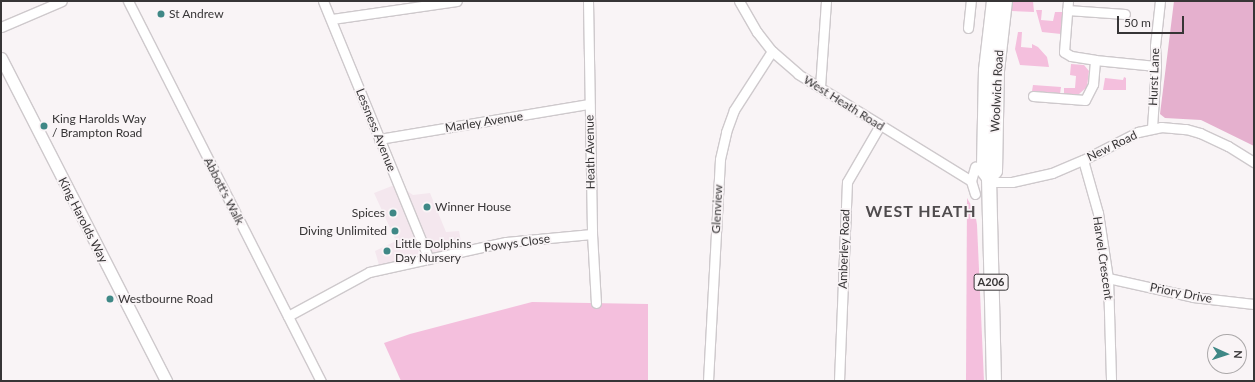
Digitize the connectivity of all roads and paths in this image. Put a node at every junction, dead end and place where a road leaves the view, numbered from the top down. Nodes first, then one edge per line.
1 (62, 1) edge
2 (128, 1) edge
3 (324, 1) edge
4 (457, 1) edge
5 (588, 1) edge
6 (739, 1) edge
7 (826, 1) edge
8 (972, 1) edge
9 (994, 1) edge
10 (1005, 1) edge
11 (1160, 1) edge
12 (1067, 5) edge
13 (1125, 14) dead end
14 (332, 19) junction
15 (1, 27) edge
16 (968, 28) dead end
17 (772, 51) junction
18 (1, 58) edge
19 (1095, 60) junction
20 (1156, 66) junction
21 (820, 86) junction
22 (1033, 96) dead end
23 (589, 104) junction
24 (880, 125) junction
25 (1152, 128) junction
26 (379, 139) junction
27 (1083, 160) junction
28 (1254, 162) edge
29 (975, 167) dead end
30 (989, 180) junction
31 (972, 181) junction
32 (975, 194) dead end
33 (592, 234) junction
34 (430, 259) junction
35 (1108, 278) junction
36 (596, 303) dead end
37 (1254, 304) edge
38 (288, 316) junction
39 (162, 380) edge
40 (321, 381) edge
41 (708, 381) edge
42 (839, 381) edge
43 (994, 381) edge
44 (1111, 381) edge

1 - 15 street
2 - 38 street, Abbott's Walk
3 - 14 street, Lessness Avenue
4 - 14 street
5 - 23 street, Heath Avenue
6 - 17 street, West Heath Road
7 - 21 street
8 - 16 street
9 - 30 main road, Woolwich Road / A206
10 - 30 main road, Woolwich Road / A206
11 - 20 street, Hurst Lane
12 - 13 street
12 - 19 street
14 - 26 street, Lessness Avenue
17 - 21 street, West Heath Road
17 - 41 street, Glenview
18 - 39 street, King Harolds Way
19 - 20 street
19 - 22 street
20 - 25 street, Hurst Lane
21 - 24 street, West Heath Road
23 - 26 street, Marley Avenue
23 - 33 street, Heath Avenue
24 - 31 street, West Heath Road
24 - 42 street, Amberley Road
25 - 27 street, New Road
25 - 28 street, New Road
26 - 34 street, Lessness Avenue
27 - 30 street, New Road
27 - 35 street, Harvel Crescent
29 - 31 street
30 - 43 main road, Woolwich Road / A206
31 - 32 street
33 - 34 street, Powys Close
33 - 36 street, Heath Avenue
34 - 38 street, Powys Close
35 - 37 street, Priory Drive
35 - 44 street, Harvel Crescent
38 - 40 street, Abbott's Walk

